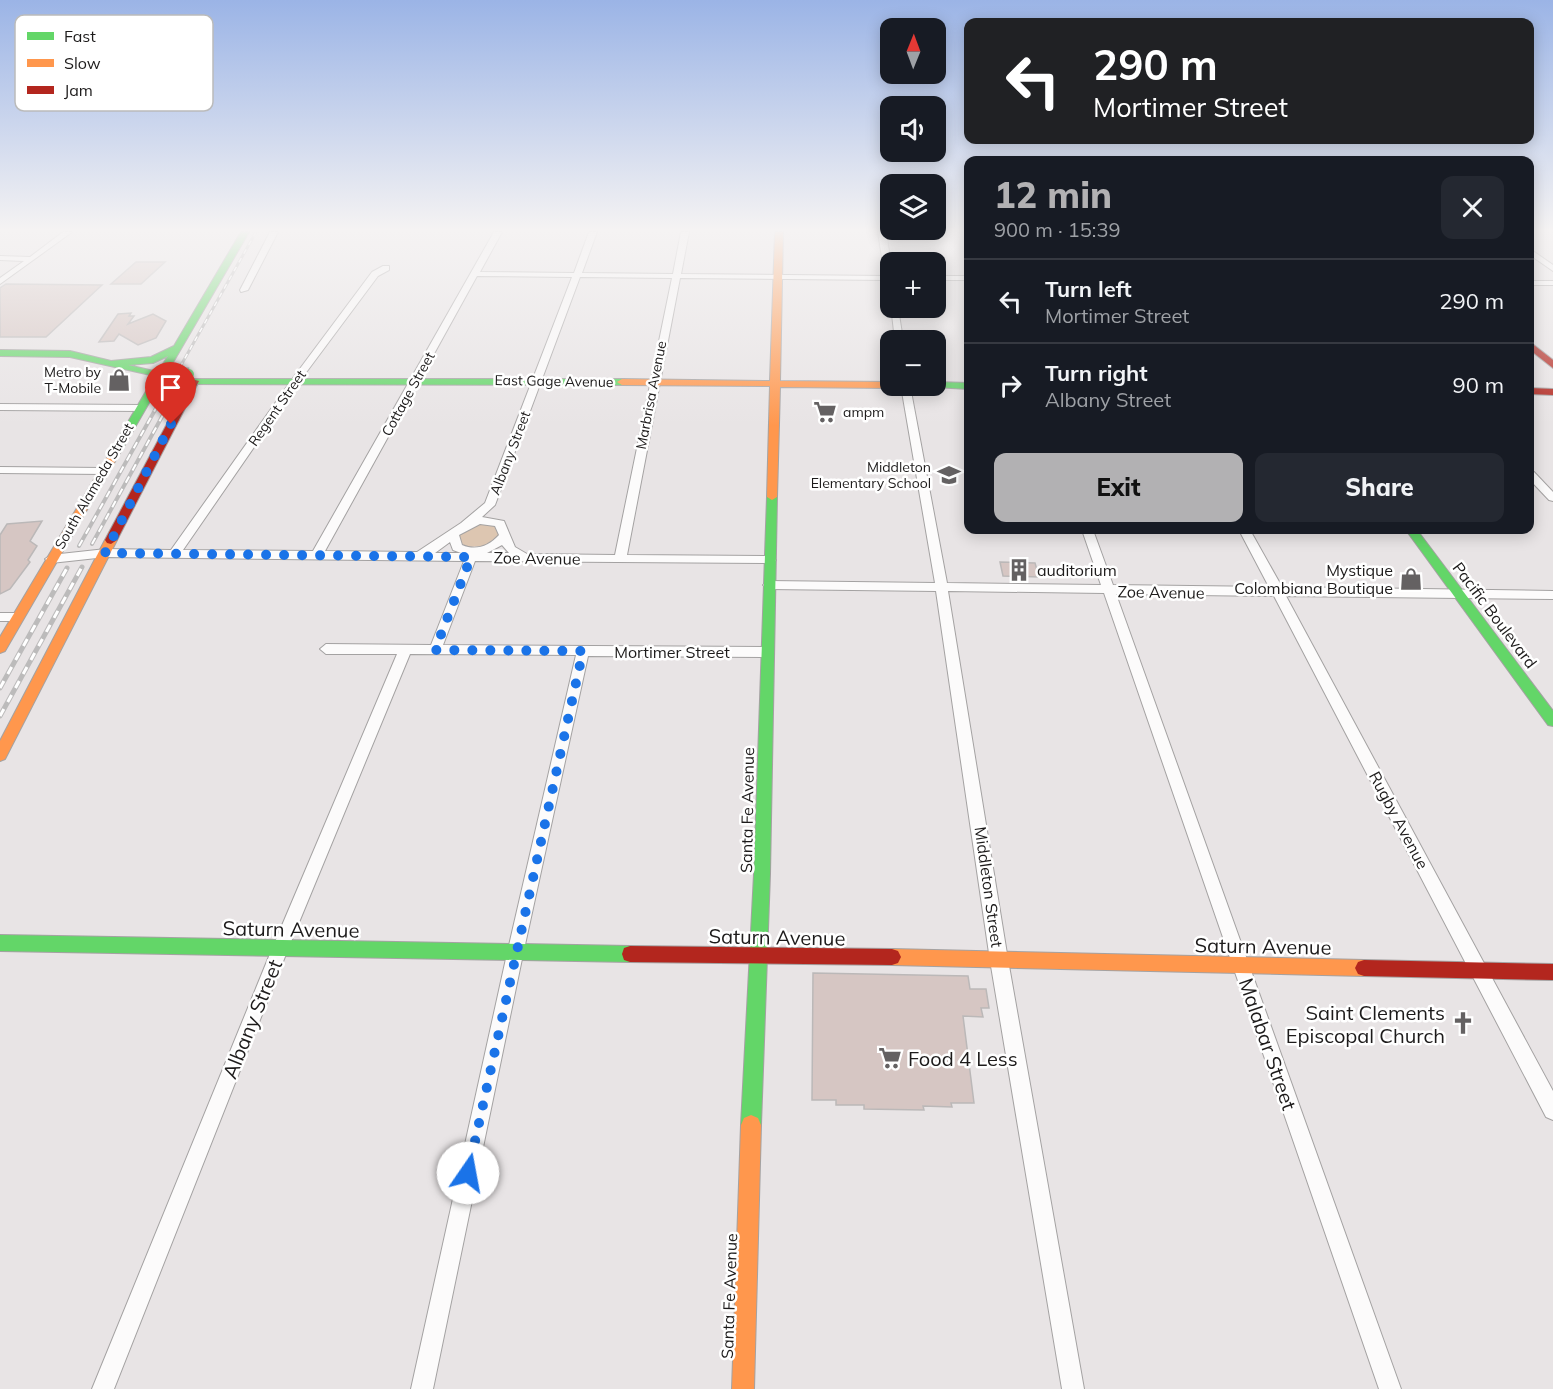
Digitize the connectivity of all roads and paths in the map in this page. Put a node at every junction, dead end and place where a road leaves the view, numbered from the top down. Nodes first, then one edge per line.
1 (206, 297) edge
2 (358, 297) edge
3 (462, 297) edge
4 (568, 297) edge
5 (671, 297) edge
6 (776, 297) edge
7 (177, 346) junction
8 (1534, 348) edge
9 (0, 353) edge
10 (112, 363) junction
11 (1553, 365) edge
12 (165, 376) junction
13 (189, 379) junction
14 (296, 380) junction
15 (416, 380) junction
16 (536, 381) junction
17 (653, 382) junction
18 (774, 384) junction
19 (880, 385) edge
20 (946, 386) edge
21 (964, 386) edge
22 (1534, 391) edge
23 (1553, 392) edge
24 (907, 396) edge
25 (0, 407) edge
26 (140, 408) junction
27 (0, 470) edge
28 (103, 471) junction
29 (1534, 478) edge
30 (1553, 498) edge
31 (490, 505) junction
32 (467, 523) junction
33 (500, 524) junction
34 (1089, 534) edge
35 (1247, 534) edge
36 (1415, 534) edge
37 (454, 535) junction
38 (504, 536) junction
39 (105, 553) junction
40 (174, 554) junction
41 (472, 554) junction
42 (317, 555) junction
43 (415, 556) junction
44 (525, 558) junction
45 (51, 559) junction
46 (620, 559) junction
47 (770, 560) junction
48 (769, 585) junction
49 (942, 589) junction
50 (1109, 591) junction
51 (1280, 593) junction
52 (1459, 594) junction
53 (1553, 595) edge
54 (0, 617) edge
55 (18, 617) junction
56 (0, 648) edge
57 (326, 649) dead end
58 (405, 650) junction
59 (435, 650) junction
60 (583, 651) junction
61 (767, 652) junction
62 (1553, 721) edge
63 (0, 755) edge
64 (0, 943) edge
65 (280, 949) junction
66 (515, 954) junction
67 (757, 954) junction
68 (999, 960) junction
69 (1240, 964) junction
70 (1478, 971) junction
71 (1553, 972) edge
72 (1553, 1110) edge
73 (103, 1389) edge
74 (422, 1389) edge
75 (743, 1389) edge
76 (1073, 1389) edge
77 (1390, 1389) edge

1 - 7 main road, South Alameda Street
2 - 14 street, Regent Street
3 - 15 street, Cottage Street
4 - 16 street, Albany Street
5 - 17 street, Marbrisa Avenue
6 - 18 main road, Santa Fe Avenue
7 - 10 main road
7 - 12 main road, South Alameda Street
8 - 11 main road
9 - 10 main road, East Gage Avenue
10 - 12 main road, East Gage Avenue
12 - 13 main road, East Gage Avenue
12 - 26 main road, South Alameda Street
13 - 14 main road, East Gage Avenue
13 - 39 main road
14 - 15 main road, East Gage Avenue
14 - 40 street, Regent Street
15 - 16 main road, East Gage Avenue
15 - 42 street, Cottage Street
16 - 17 main road, East Gage Avenue
16 - 31 street, Albany Street
17 - 18 main road, East Gage Avenue
17 - 46 street, Marbrisa Avenue
18 - 19 main road, East Gage Avenue
18 - 47 main road, Santa Fe Avenue
20 - 21 main road
22 - 23 main road
24 - 49 street, Middleton Street
25 - 26 street
26 - 28 main road, South Alameda Street
27 - 28 street
28 - 45 main road, South Alameda Street
29 - 30 street
31 - 32 street, Albany Street
31 - 33 street, Albany Street
32 - 33 street
32 - 37 street, Albany Street
33 - 38 street, Albany Street
34 - 50 street, Malabar Street
35 - 51 street, Rugby Avenue
36 - 52 main road, Pacific Boulevard
37 - 41 street
37 - 43 street, Albany Street
38 - 41 street
38 - 44 street, Albany Street
39 - 40 street, Zoe Avenue
39 - 45 street, Zoe Avenue
39 - 63 main road
40 - 42 street, Zoe Avenue
41 - 43 street, Zoe Avenue
41 - 44 street, Zoe Avenue
41 - 59 street
42 - 43 street, Zoe Avenue
44 - 46 street, Zoe Avenue
45 - 55 main road, South Alameda Street
46 - 47 street, Zoe Avenue
47 - 48 main road, Santa Fe Avenue
48 - 49 street, Zoe Avenue
48 - 61 main road, Santa Fe Avenue
49 - 50 street, Zoe Avenue
49 - 68 street, Middleton Street
50 - 51 street, Zoe Avenue
50 - 69 street, Malabar Street
51 - 52 street, Zoe Avenue
51 - 70 street, Rugby Avenue
52 - 53 street, Zoe Avenue
52 - 62 main road, Pacific Boulevard
54 - 55 street
55 - 56 main road, South Alameda Street
57 - 58 street, Mortimer Street
58 - 59 street, Mortimer Street
58 - 65 street, Albany Street
59 - 60 street, Mortimer Street
60 - 61 street, Mortimer Street
60 - 66 street
61 - 67 main road, Santa Fe Avenue
64 - 65 main road, Saturn Avenue
65 - 66 main road, Saturn Avenue
65 - 73 street, Albany Street
66 - 67 main road, Saturn Avenue
66 - 74 street
67 - 68 main road, Saturn Avenue
67 - 75 main road, Santa Fe Avenue
68 - 69 main road, Saturn Avenue
68 - 76 street, Middleton Street
69 - 70 main road, Saturn Avenue
69 - 77 street, Malabar Street
70 - 71 main road, Saturn Avenue
70 - 72 street, Rugby Avenue

